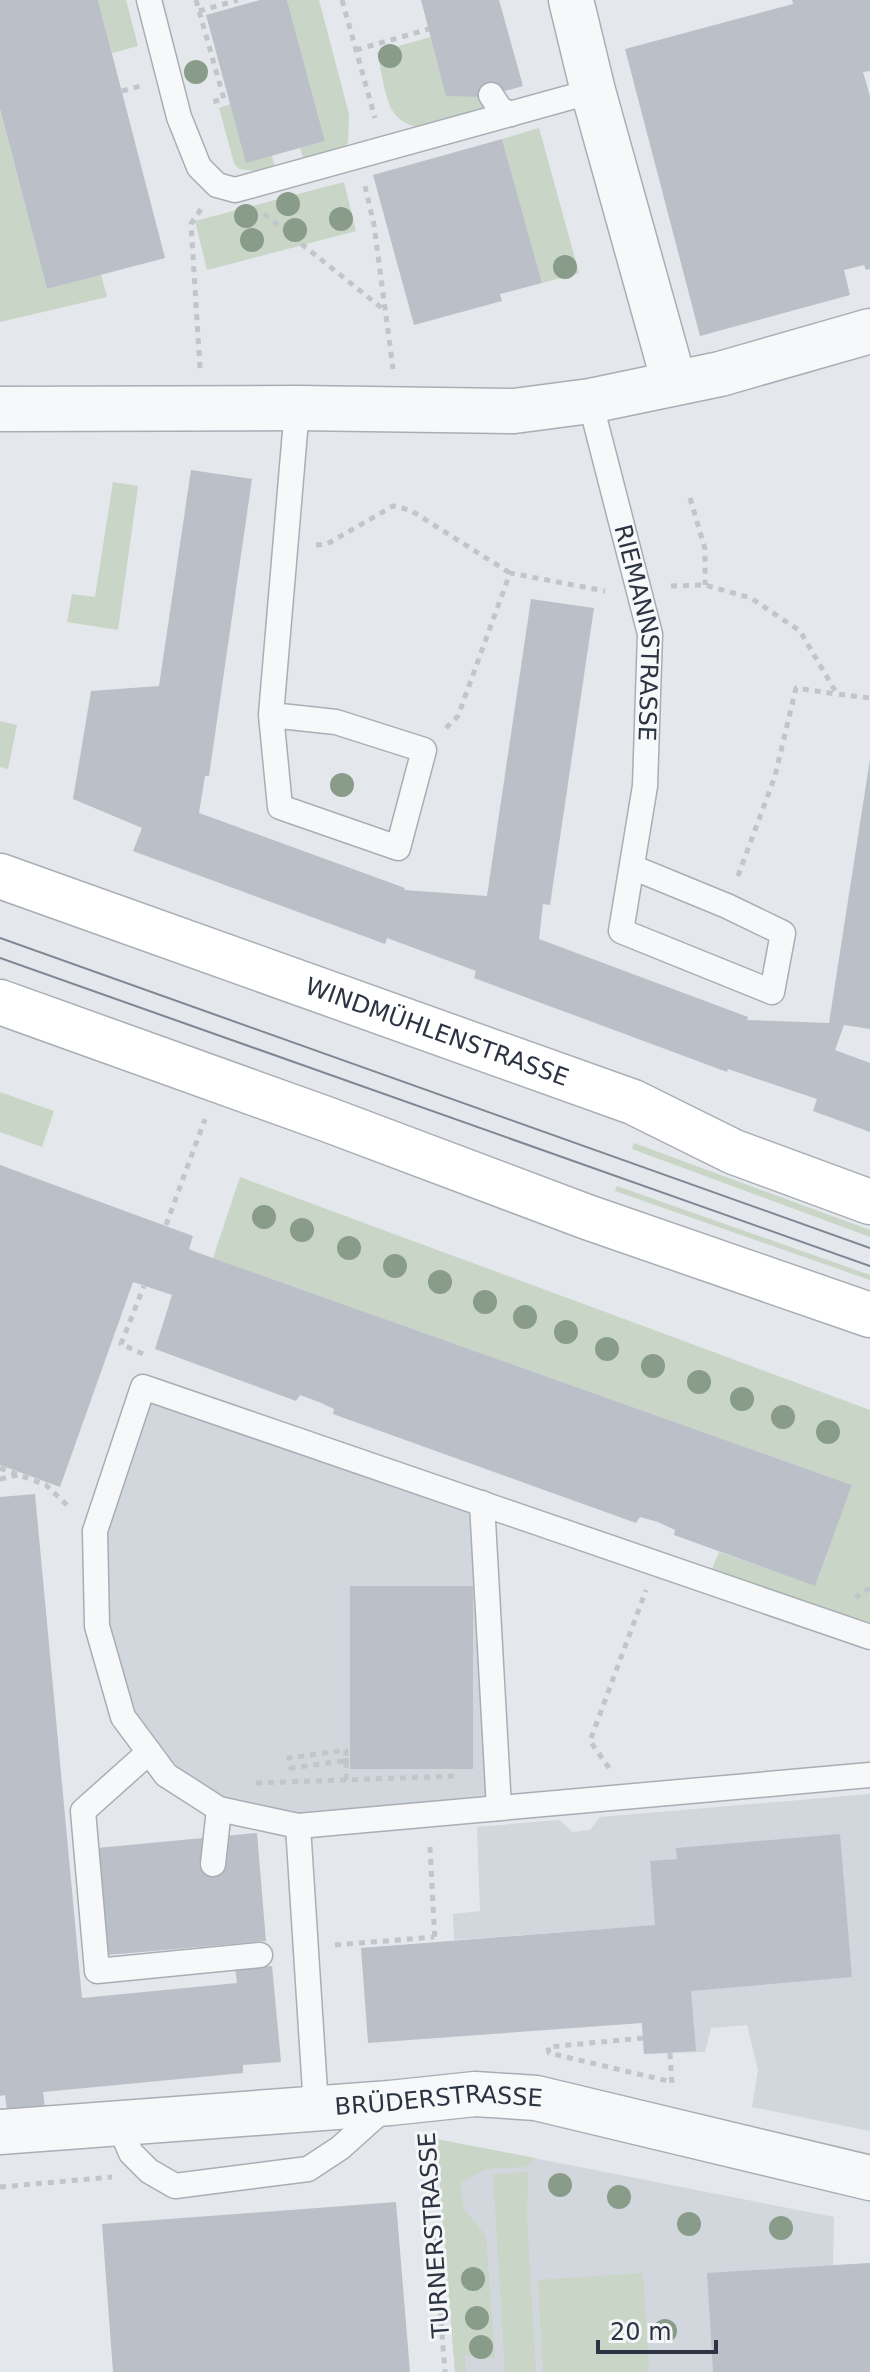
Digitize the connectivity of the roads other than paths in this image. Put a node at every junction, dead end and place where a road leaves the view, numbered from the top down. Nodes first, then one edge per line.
1 (149, 0) edge
2 (582, 3) edge
3 (593, 91) junction
4 (491, 95) dead end
5 (511, 114) junction
6 (870, 331) edge
7 (674, 382) junction
8 (590, 401) junction
9 (297, 408) junction
10 (0, 409) edge
11 (271, 715) junction
12 (632, 867) junction
13 (0, 876) edge
14 (0, 1002) edge
15 (870, 1202) edge
16 (870, 1315) edge
17 (482, 1503) junction
18 (870, 1637) edge
19 (149, 1752) junction
20 (870, 1775) edge
21 (499, 1808) junction
22 (219, 1809) junction
23 (298, 1826) junction
24 (213, 1864) dead end
25 (260, 1955) dead end
26 (407, 2101) junction
27 (316, 2107) junction
28 (119, 2125) junction
29 (0, 2132) edge
30 (870, 2178) edge

1 - 5 lane
2 - 3 street
3 - 5 lane
3 - 7 street
4 - 5 lane
6 - 7 street
7 - 8 street
8 - 9 street
8 - 12 lane, RIEMANNSTRASSE
9 - 10 street
9 - 11 lane
11 - 11 lane
12 - 12 lane, RIEMANNSTRASSE
13 - 15 main road, WINDMÜHLENSTRASSE
14 - 16 main road
17 - 18 lane
17 - 19 lane
17 - 21 lane
19 - 22 lane
19 - 25 lane
20 - 21 lane
21 - 23 lane
22 - 23 lane
22 - 24 lane
23 - 27 lane
26 - 27 street, BRÜDERSTRASSE
26 - 28 lane
26 - 30 street, BRÜDERSTRASSE
27 - 28 street, BRÜDERSTRASSE
28 - 29 street, BRÜDERSTRASSE

